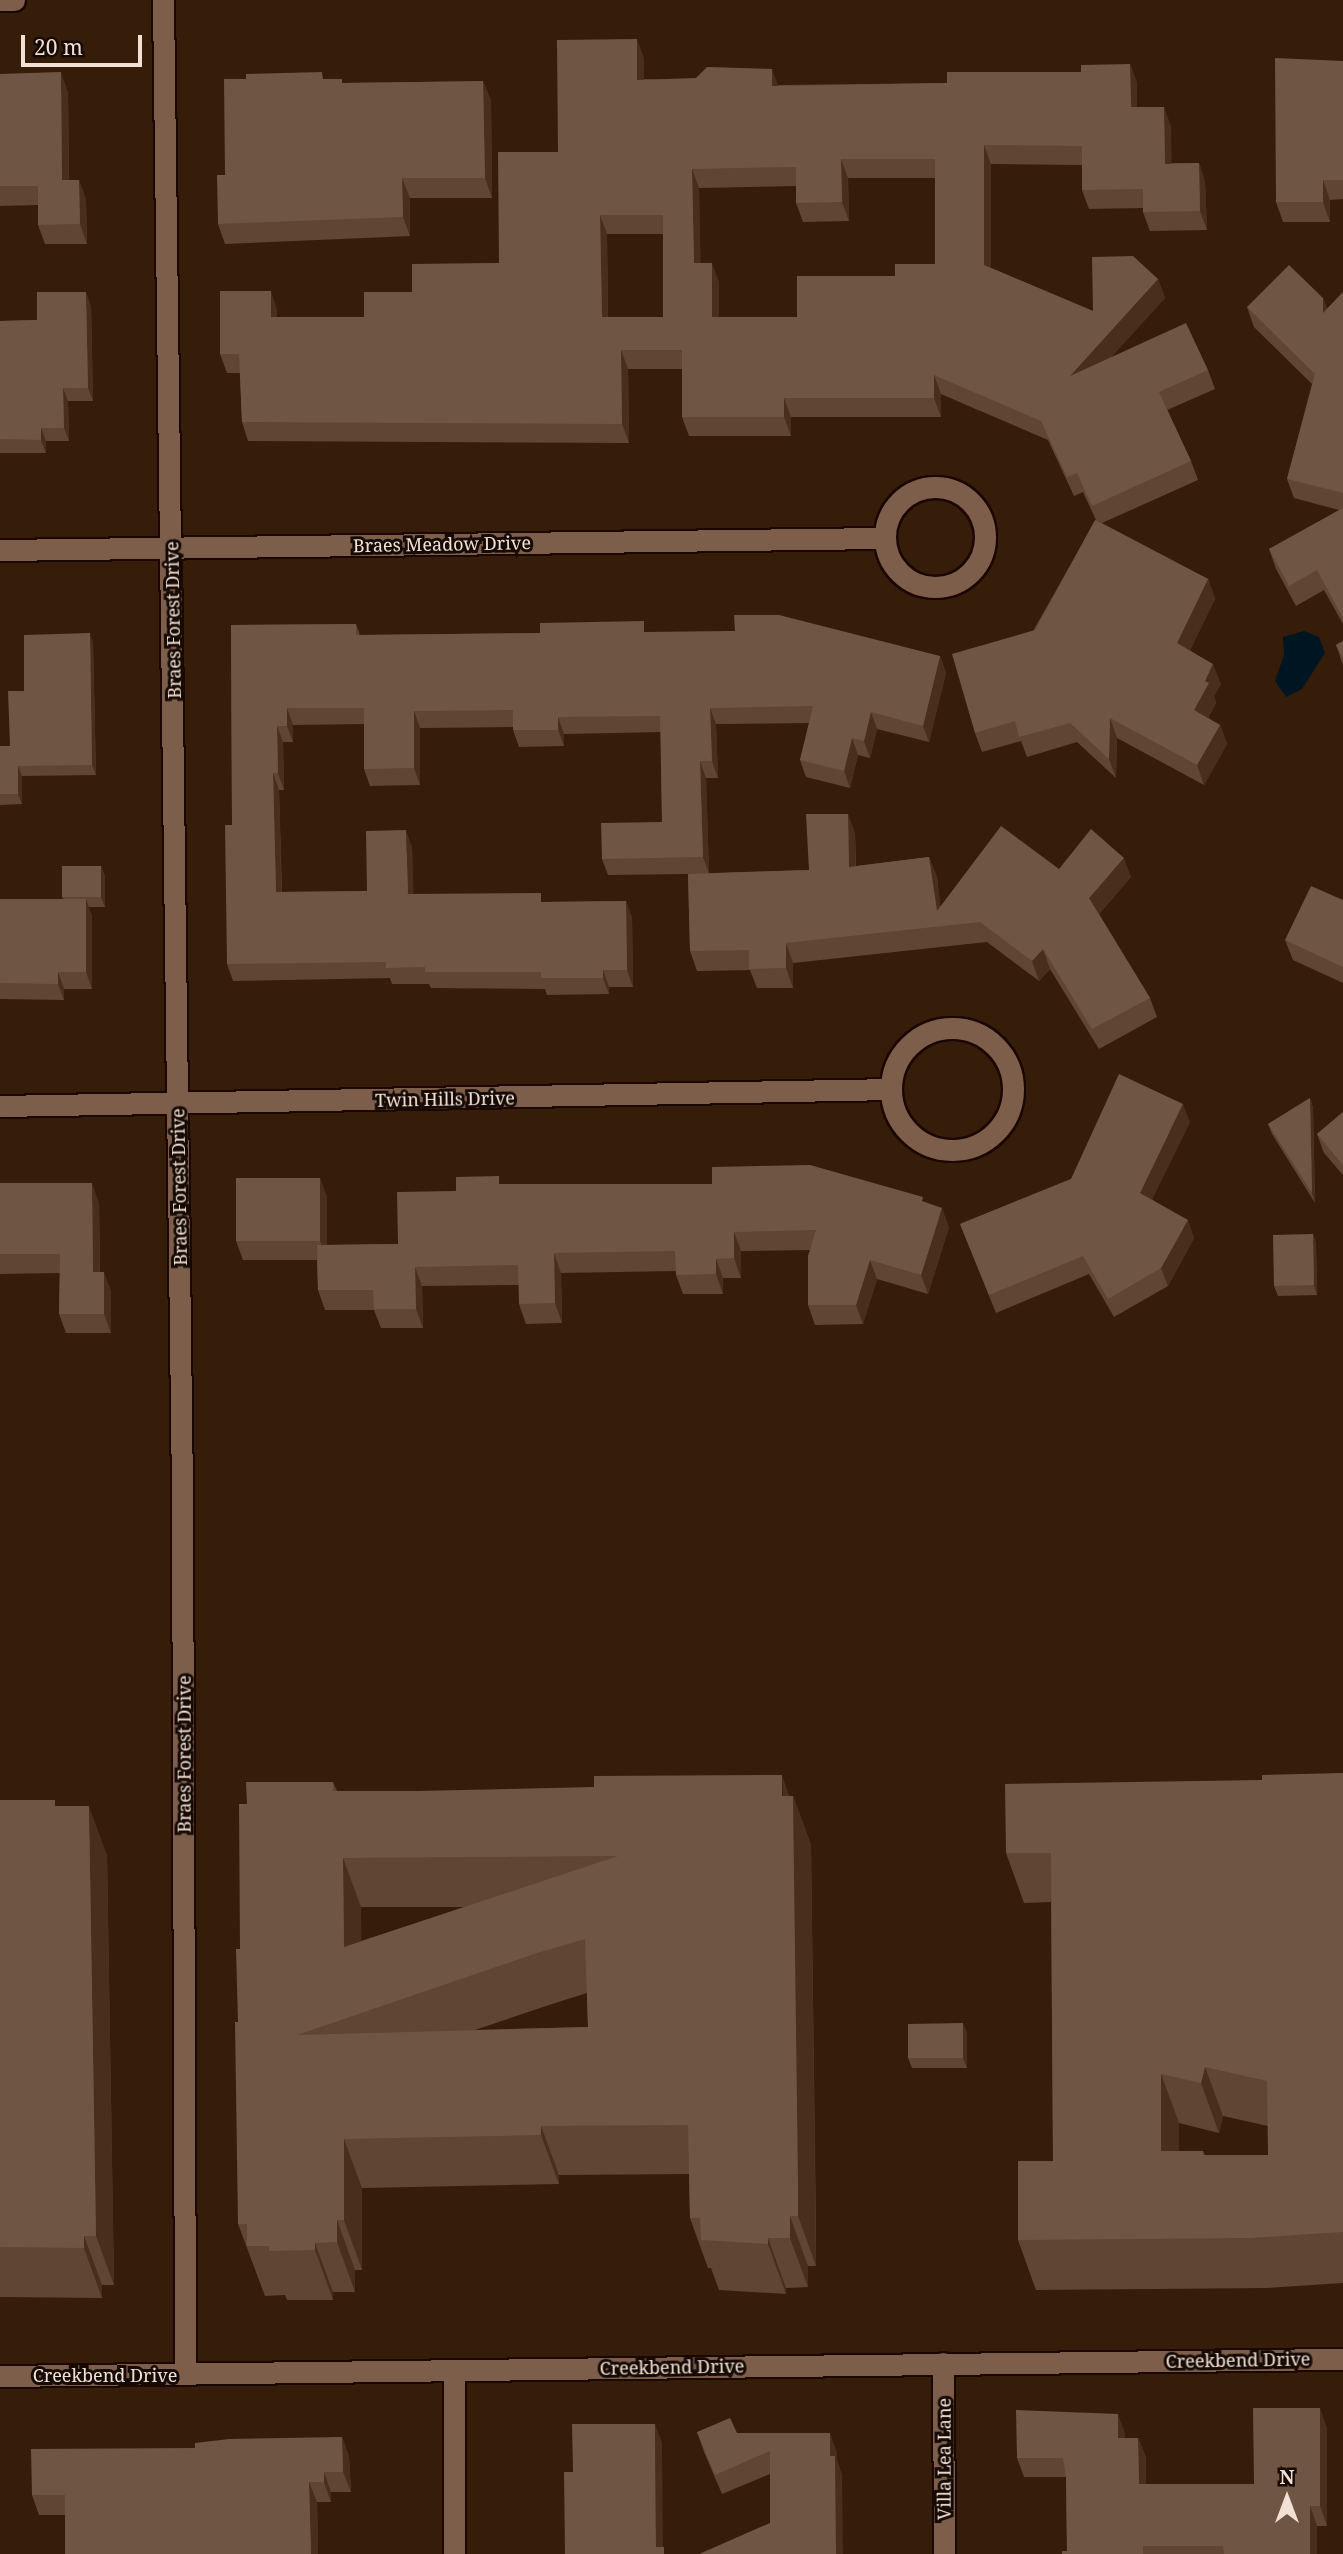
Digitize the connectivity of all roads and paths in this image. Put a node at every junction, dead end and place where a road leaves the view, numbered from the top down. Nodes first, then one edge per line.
1 (0, 0) edge
2 (14, 0) edge
3 (163, 0) edge
4 (884, 538) junction
5 (172, 548) junction
6 (0, 550) edge
7 (890, 1089) junction
8 (178, 1105) junction
9 (0, 1106) edge
10 (1343, 2359) edge
11 (943, 2363) junction
12 (454, 2370) junction
13 (185, 2374) junction
14 (0, 2376) edge
15 (454, 2554) edge
16 (944, 2554) edge

1 - 2 street
3 - 5 street, Braes Forest Drive
4 - 4 street
4 - 5 street, Braes Meadow Drive
5 - 6 street, Braes Meadow Drive
5 - 8 street, Braes Forest Drive
7 - 7 street
7 - 8 street, Twin Hills Drive
8 - 9 street, Twin Hills Drive
8 - 13 street, Braes Forest Drive
10 - 11 street, Creekbend Drive
11 - 12 street, Creekbend Drive
11 - 16 street, Villa Lea Lane
12 - 13 street, Creekbend Drive
12 - 15 street
13 - 14 street, Creekbend Drive

